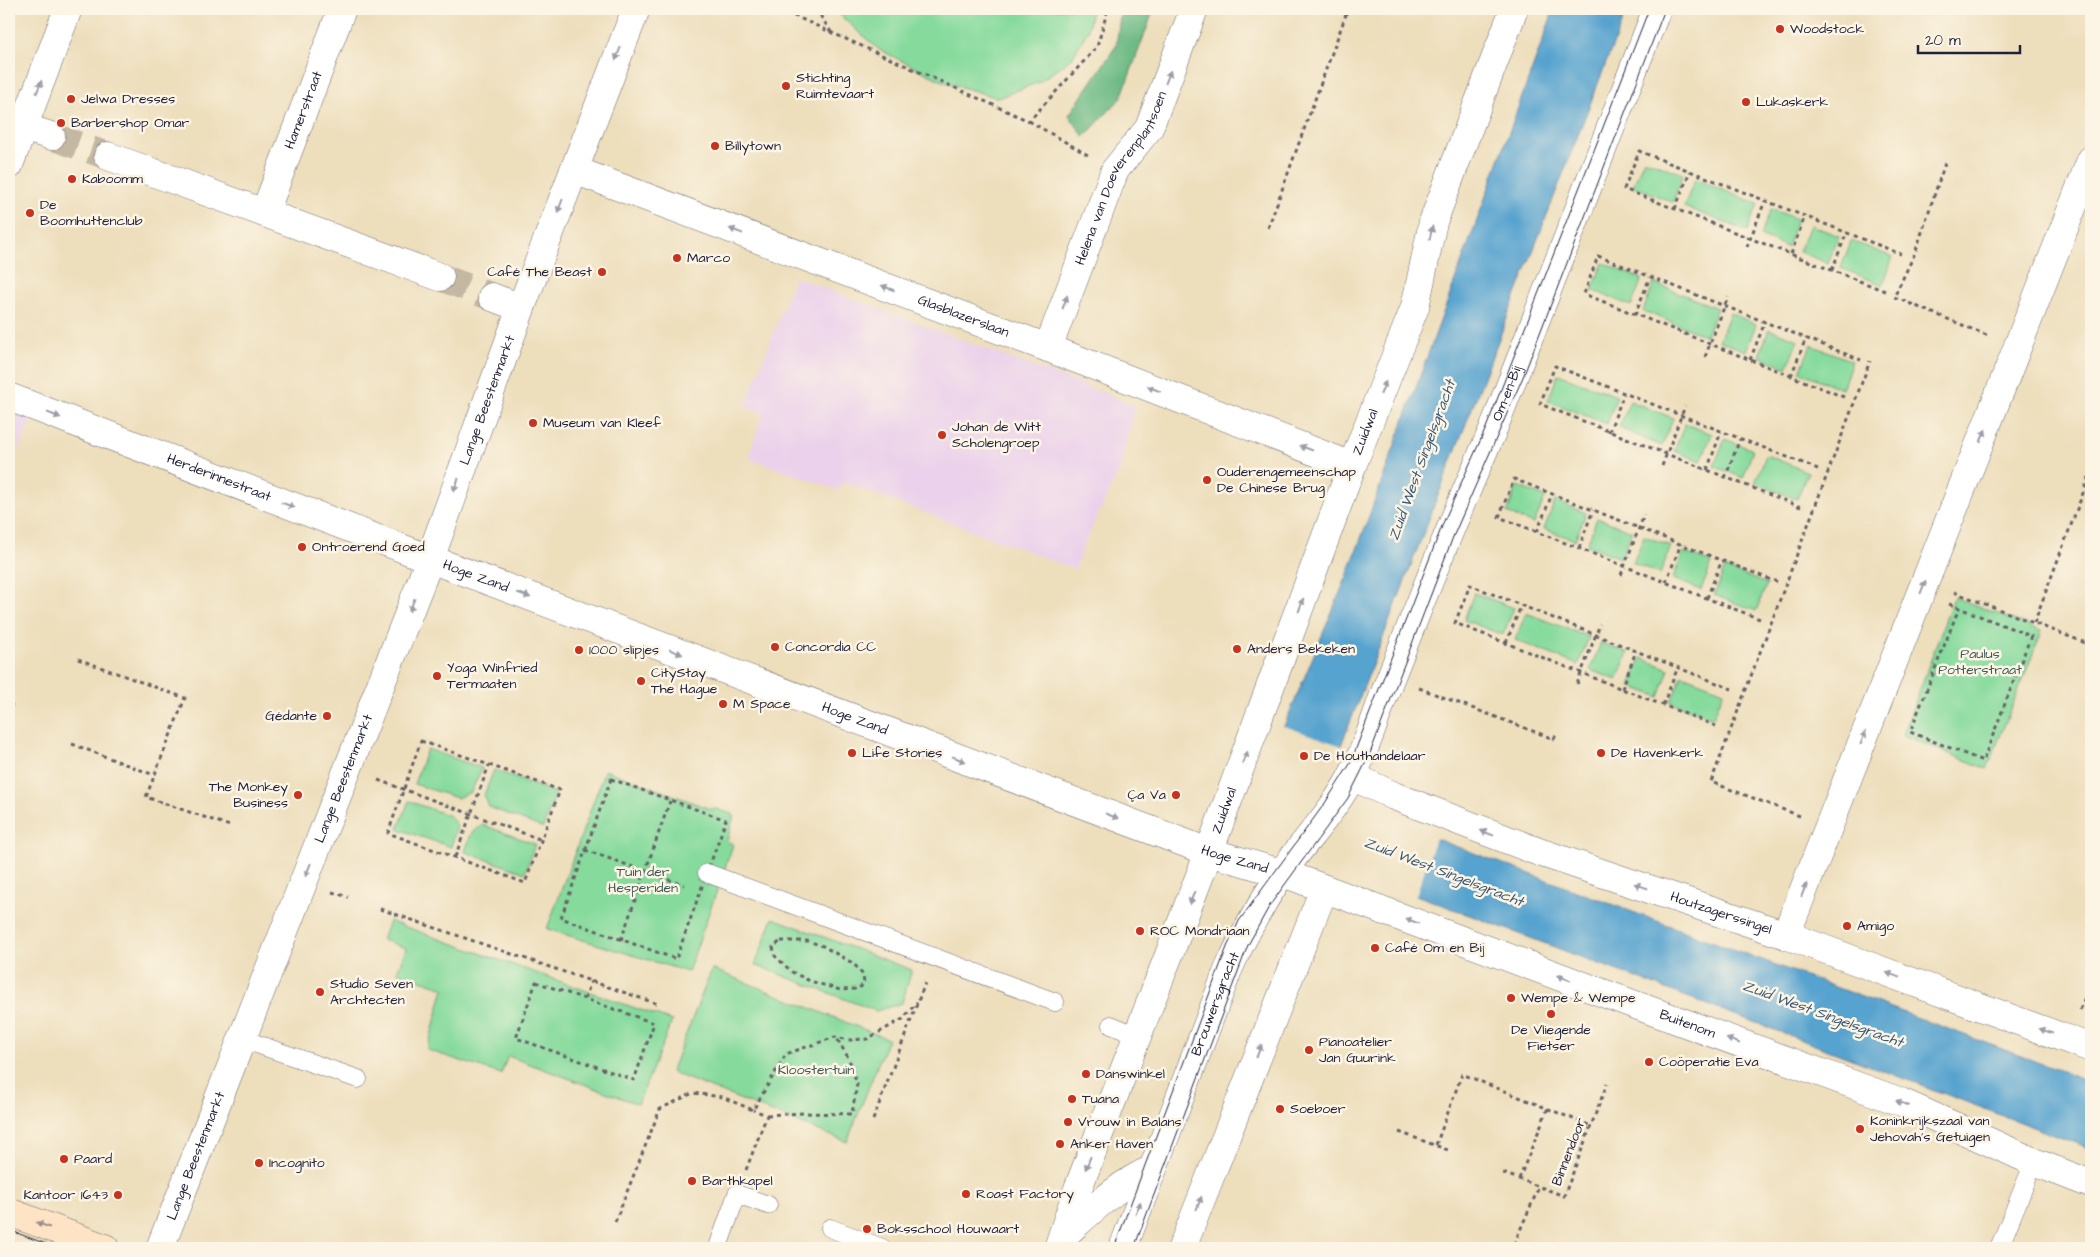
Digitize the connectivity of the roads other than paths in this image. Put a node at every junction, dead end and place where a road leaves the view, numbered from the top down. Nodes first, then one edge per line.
1 (68, 9) edge
2 (342, 9) edge
3 (636, 9) edge
4 (1194, 9) edge
5 (1514, 9) edge
6 (1657, 9) edge
7 (23, 127) junction
8 (51, 136) tunnel mouth
9 (108, 156) tunnel mouth
10 (2091, 160) edge
11 (9, 165) edge
12 (574, 170) junction
13 (265, 212) junction
14 (440, 277) tunnel mouth
15 (492, 297) tunnel mouth
16 (521, 308) junction
17 (1048, 348) junction
18 (9, 397) edge
19 (1352, 466) junction
20 (430, 559) junction
21 (1347, 783) junction
22 (1209, 852) junction
23 (707, 873) road end
24 (1282, 873) junction
25 (1324, 889) junction
26 (1786, 935) junction
27 (1054, 1002) dead end
28 (1111, 1025) dead end
29 (1138, 1036) junction
30 (242, 1039) junction
31 (2091, 1048) edge
32 (358, 1079) dead end
33 (2034, 1162) junction
34 (1153, 1168) junction
35 (2091, 1184) edge
36 (768, 1205) dead end
37 (9, 1212) edge
38 (830, 1228) dead end
39 (1060, 1242) edge
40 (161, 1247) edge
41 (718, 1247) dead end
42 (106, 1248) edge
43 (882, 1248) edge
44 (1123, 1248) edge
45 (1182, 1248) edge
46 (1999, 1248) edge

7 -> 1 street
2 - 13 street, Hamerstraat
3 -> 12 street, Lange Beestenmarkt
17 -> 4 street, Helena van Doeverenplantsoen
19 -> 5 street, Zuidwal
6 - 21 street, Om-en-Bij
7 - 8 street
7 - 11 street
9 - 13 street
26 -> 10 street
12 -> 16 street, Lange Beestenmarkt
17 -> 12 street, Glasblazerslaan
13 - 14 street
15 - 16 street
16 -> 20 street, Lange Beestenmarkt
19 -> 17 street, Glasblazerslaan
18 -> 20 street, Herderinnestraat
22 -> 19 street, Zuidwal
20 -> 22 street, Hoge Zand
20 -> 30 street, Lange Beestenmarkt
21 - 24 street, Brouwersgracht
26 -> 21 street, Houtzagerssingel
22 - 24 street, Hoge Zand
22 -> 29 street
23 - 27 lane
24 - 25 street, Buitenom
24 - 34 street, Brouwersgracht
33 -> 25 street, Buitenom
45 -> 25 street
31 -> 26 street, Houtzagerssingel
28 - 29 lane
29 -> 39 street
30 - 32 lane
30 - 40 street, Lange Beestenmarkt
33 - 35 street, Buitenom
33 - 46 lane
34 - 39 street
44 -> 34 street, Brouwersgracht
36 - 41 lane
42 -> 37 street
38 - 43 lane

